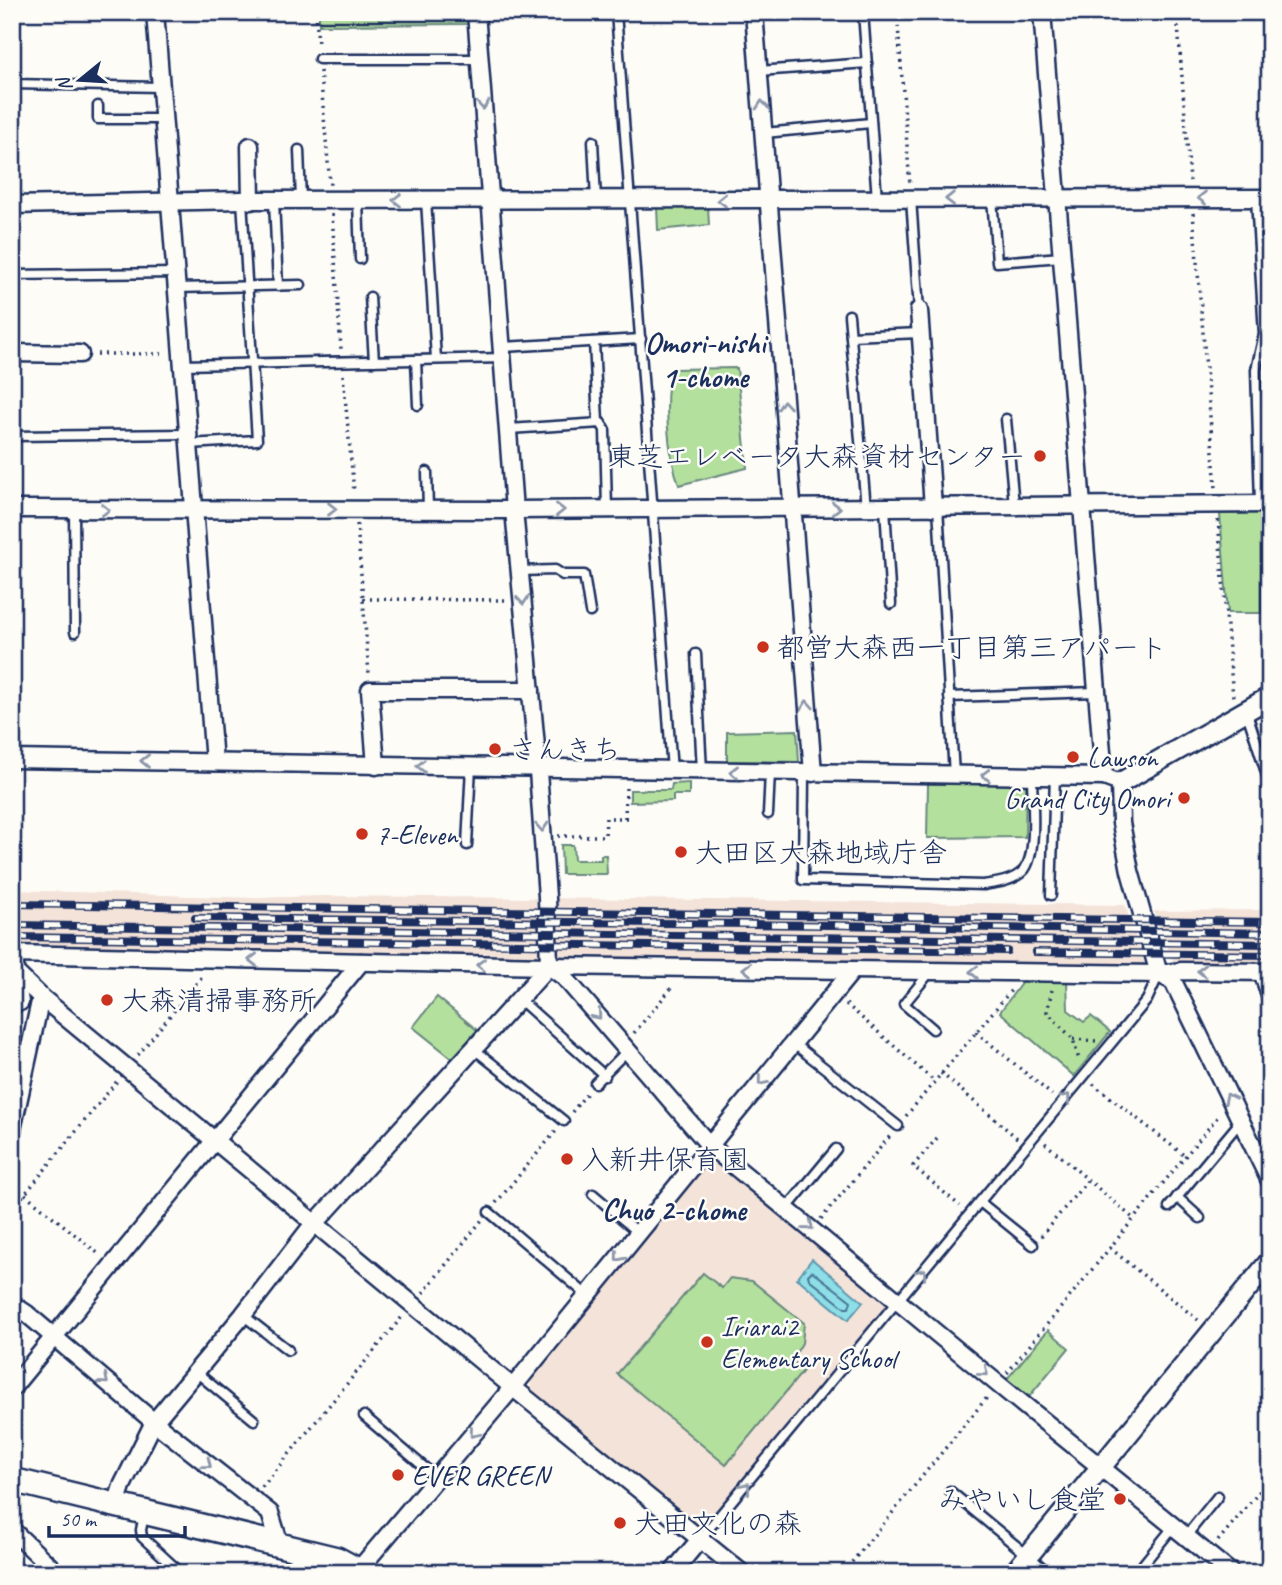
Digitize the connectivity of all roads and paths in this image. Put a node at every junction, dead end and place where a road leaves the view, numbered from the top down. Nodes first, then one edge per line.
1 (155, 12) edge
2 (476, 12) edge
3 (616, 12) edge
4 (754, 12) edge
5 (863, 12) edge
6 (897, 12) edge
7 (1042, 12) edge
8 (1177, 12) edge
9 (319, 59) dead end
10 (480, 59) junction
11 (867, 63) junction
12 (759, 71) junction
13 (12, 84) edge
14 (160, 87) junction
15 (98, 106) dead end
16 (163, 119) junction
17 (871, 123) junction
18 (764, 132) junction
19 (593, 141) dead end
20 (250, 146) dead end
21 (299, 150) dead end
22 (992, 198) junction
23 (1056, 198) junction
24 (1192, 198) junction
25 (1263, 198) edge
26 (767, 199) junction
27 (877, 199) junction
28 (911, 199) junction
29 (246, 200) junction
30 (301, 200) junction
31 (358, 200) junction
32 (426, 200) junction
33 (491, 200) junction
34 (596, 200) junction
35 (630, 200) junction
36 (274, 201) junction
37 (169, 202) junction
38 (12, 205) edge
39 (1061, 257) junction
40 (360, 259) dead end
41 (12, 275) edge
42 (176, 281) junction
43 (301, 285) dead end
44 (248, 286) junction
45 (278, 286) junction
46 (370, 297) dead end
47 (919, 310) joint
48 (849, 315) dead end
49 (920, 333) junction
50 (1267, 334) edge
51 (851, 336) junction
52 (641, 339) junction
53 (594, 342) junction
54 (12, 353) edge
55 (503, 353) junction
56 (80, 354) joint
57 (436, 359) junction
58 (183, 360) junction
59 (416, 360) junction
60 (374, 361) junction
61 (252, 364) junction
62 (418, 405) dead end
63 (1006, 419) dead end
64 (598, 422) junction
65 (509, 429) junction
66 (12, 436) edge
67 (189, 439) junction
68 (427, 472) dead end
69 (1080, 505) junction
70 (1217, 505) junction
71 (1265, 505) edge
72 (1014, 506) junction
73 (935, 507) junction
74 (866, 508) junction
75 (885, 508) junction
76 (12, 509) edge
77 (74, 509) junction
78 (607, 509) junction
79 (654, 509) junction
80 (793, 509) junction
81 (195, 510) junction
82 (428, 510) junction
83 (514, 510) junction
84 (520, 571) junction
85 (363, 599) dead end
86 (523, 601) junction
87 (891, 604) dead end
88 (590, 612) dead end
89 (75, 632) dead end
90 (696, 654) dead end
91 (531, 690) junction
92 (1096, 692) junction
93 (949, 697) junction
94 (1270, 697) edge
95 (1240, 713) junction
96 (12, 759) edge
97 (214, 762) junction
98 (376, 766) junction
99 (471, 766) junction
100 (538, 769) junction
101 (673, 771) junction
102 (702, 771) junction
103 (770, 772) junction
104 (808, 773) junction
105 (954, 775) junction
106 (1032, 776) junction
107 (1055, 776) junction
108 (1112, 780) junction
109 (1270, 785) edge
110 (626, 788) dead end
111 (768, 814) dead end
112 (556, 836) dead end
113 (467, 845) dead end
114 (1051, 895) dead end
115 (14, 954) edge
116 (360, 962) junction
117 (549, 966) junction
118 (689, 967) junction
119 (852, 971) junction
120 (15, 972) junction
121 (930, 972) junction
122 (1264, 972) edge
123 (1025, 973) junction
124 (1056, 973) junction
125 (1159, 974) junction
126 (834, 993) junction
127 (41, 997) junction
128 (519, 999) junction
129 (20, 1002) dead end
130 (1270, 1008) edge
131 (933, 1029) dead end
132 (976, 1032) junction
133 (1073, 1039) junction
134 (1112, 1042) junction
135 (793, 1043) junction
136 (626, 1048) junction
137 (474, 1049) junction
138 (941, 1073) junction
139 (605, 1076) junction
140 (1084, 1076) junction
141 (934, 1081) junction
142 (595, 1083) dead end
143 (1230, 1101) junction
144 (1062, 1103) junction
145 (564, 1121) dead end
146 (1240, 1122) junction
147 (898, 1126) junction
148 (12, 1130) edge
149 (1036, 1135) junction
150 (937, 1138) dead end
151 (214, 1140) junction
152 (710, 1146) junction
153 (1027, 1146) junction
154 (836, 1149) dead end
155 (1185, 1156) junction
156 (1088, 1179) junction
157 (1270, 1181) edge
158 (25, 1194) dead end
159 (593, 1194) dead end
160 (1177, 1197) junction
161 (16, 1202) dead end
162 (981, 1202) junction
163 (12, 1207) edge
164 (1169, 1207) dead end
165 (787, 1208) junction
166 (489, 1212) dead end
167 (970, 1214) junction
168 (1200, 1218) dead end
169 (1134, 1219) junction
170 (316, 1223) junction
171 (812, 1229) junction
172 (639, 1233) junction
173 (1032, 1245) joint
174 (1110, 1248) junction
175 (1270, 1261) edge
176 (113, 1266) junction
177 (588, 1296) junction
178 (899, 1301) junction
179 (12, 1304) edge
180 (243, 1315) junction
181 (1212, 1332) junction
182 (55, 1337) junction
183 (288, 1350) dead end
184 (196, 1372) junction
185 (998, 1384) junction
186 (513, 1387) junction
187 (12, 1388) edge
188 (364, 1416) dead end
189 (254, 1420) dead end
190 (154, 1422) junction
191 (1101, 1466) junction
192 (437, 1478) junction
193 (1270, 1479) edge
194 (12, 1480) edge
195 (950, 1491) dead end
196 (1219, 1496) dead end
197 (116, 1505) junction
198 (145, 1512) junction
199 (12, 1530) edge
200 (1180, 1531) junction
201 (701, 1538) junction
202 (279, 1545) junction
203 (1208, 1554) junction
204 (1028, 1555) junction
205 (359, 1572) edge
206 (57, 1573) edge
207 (181, 1573) edge
208 (672, 1573) edge
209 (742, 1573) edge
210 (843, 1573) edge
211 (1014, 1573) edge
212 (1049, 1573) edge
213 (1136, 1573) edge
214 (1231, 1573) edge

1 - 14 street
2 - 10 street
3 - 35 lane
4 - 12 street
5 - 11 lane
6 - 28 path
7 - 23 street
8 - 24 path
9 - 10 lane
10 -> 33 street
11 - 12 lane
11 - 17 lane
18 -> 12 street
13 - 14 lane
14 - 16 street
15 - 16 lane
16 - 37 street
17 - 18 lane
17 - 27 lane
18 - 26 street
19 - 34 lane
20 - 29 street
21 - 30 lane
22 - 23 street
22 -> 28 street
22 - 39 lane
23 - 24 street
23 - 39 street
25 -> 24 street
24 - 70 path
25 - 50 lane
26 - 27 street
26 -> 35 street
80 -> 26 street
27 - 28 street
28 - 47 lane
29 - 36 street
29 - 37 street
29 - 44 lane
30 - 31 street
30 - 36 street
32 -> 31 street
31 - 40 lane
32 - 33 street
32 - 57 lane
33 - 34 street
33 - 55 street
34 - 35 street
35 - 52 lane
36 - 45 lane
37 - 38 street
37 - 42 street
39 - 69 street
41 - 42 lane
42 - 44 lane
42 - 58 street
43 - 45 lane
44 - 45 lane
44 - 61 lane
46 - 60 lane
47 - 49 street
48 - 51 lane
49 - 51 lane
49 - 73 street
50 - 71 lane
51 - 74 lane
52 - 53 lane
52 - 79 lane
53 - 55 lane
53 - 64 lane
54 - 56 street
55 - 57 lane
55 - 65 street
56 - 58 path
57 - 59 lane
58 - 61 lane
58 - 67 street
59 - 60 lane
59 - 62 lane
60 - 61 lane
61 - 67 lane
63 - 72 lane
64 - 65 lane
64 - 78 lane
65 - 83 street
66 - 67 lane
67 - 81 street
68 - 82 lane
69 - 70 street
69 - 72 street
69 - 92 street
70 - 71 street
70 - 95 path
72 - 73 street
73 - 75 street
73 - 93 lane
74 - 75 street
80 -> 74 street
75 - 87 lane
76 - 77 street
77 -> 81 street
77 - 89 lane
78 - 79 street
83 -> 78 street
79 - 80 street
79 - 101 lane
104 -> 80 street
81 -> 82 street
81 - 97 street
82 - 83 street
83 - 84 street
84 -> 86 street
84 - 88 lane
85 - 86 path
86 - 91 street
90 - 102 lane
91 - 98 street
91 - 100 street
92 - 93 lane
92 - 108 street
93 - 105 lane
94 - 95 street
95 - 108 street
95 - 109 lane
97 -> 96 street
97 - 98 street
99 -> 98 street
99 - 100 street
99 - 113 lane
100 - 101 street
100 -> 117 street
101 - 102 street
103 -> 102 street
103 - 104 street
103 - 111 lane
104 - 105 street
104 - 106 lane
106 -> 105 street
106 - 107 street
107 - 108 street
107 - 114 lane
108 - 125 street
110 - 112 path
116 -> 115 street
115 - 120 street
117 -> 116 street
116 - 151 street
117 - 118 street
117 - 128 street
117 -> 136 street
119 -> 118 street
118 - 136 path
119 - 121 street
119 - 126 street
120 - 127 street
120 - 129 street
123 -> 121 street
121 - 131 lane
122 -> 125 street
122 - 130 lane
123 - 124 street
123 - 132 path
124 - 125 street
124 - 133 path
125 - 134 lane
143 -> 125 street
126 - 135 street
126 - 141 path
127 - 148 street
127 - 151 street
128 - 137 street
128 - 139 lane
132 - 138 path
132 - 144 path
133 - 134 path
133 - 140 path
134 - 140 lane
135 - 147 lane
135 -> 152 street
136 - 139 lane
136 - 152 street
137 - 145 lane
137 - 170 street
138 - 141 path
138 - 153 path
139 - 142 lane
144 -> 140 lane
140 - 155 path
141 - 147 path
143 - 146 street
143 - 155 path
144 - 149 lane
146 - 157 street
146 - 160 lane
147 - 171 path
149 - 153 lane
149 - 156 path
150 - 167 path
151 - 170 street
151 - 176 street
152 - 165 street
152 - 172 street
153 - 162 lane
154 - 165 lane
155 - 169 path
156 - 169 path
156 - 173 path
158 - 176 path
159 - 172 lane
160 - 164 lane
160 - 168 lane
161 - 163 path
162 - 167 lane
162 - 173 lane
165 -> 171 street
166 - 177 lane
178 -> 167 lane
169 - 174 path
170 - 180 street
170 - 186 street
171 - 178 street
172 -> 177 street
174 - 181 path
174 - 185 path
175 - 181 street
176 - 182 street
177 - 186 street
178 -> 185 street
201 -> 178 lane
179 - 182 street
180 - 183 lane
180 - 184 street
181 - 191 street
182 - 187 street
182 -> 190 street
184 - 189 lane
184 - 190 street
185 - 191 street
185 - 210 path
186 -> 192 street
186 - 201 street
188 - 192 lane
190 - 197 street
190 -> 202 street
191 - 200 street
191 - 204 street
192 - 205 street
193 - 203 path
194 - 197 main road
195 - 204 lane
196 - 200 lane
197 - 198 main road
198 - 202 main road
198 - 207 lane
199 - 206 street
200 - 203 street
200 - 213 lane
201 - 208 street
201 - 209 street
202 - 205 main road
203 - 214 street
204 - 211 street
204 - 212 lane

